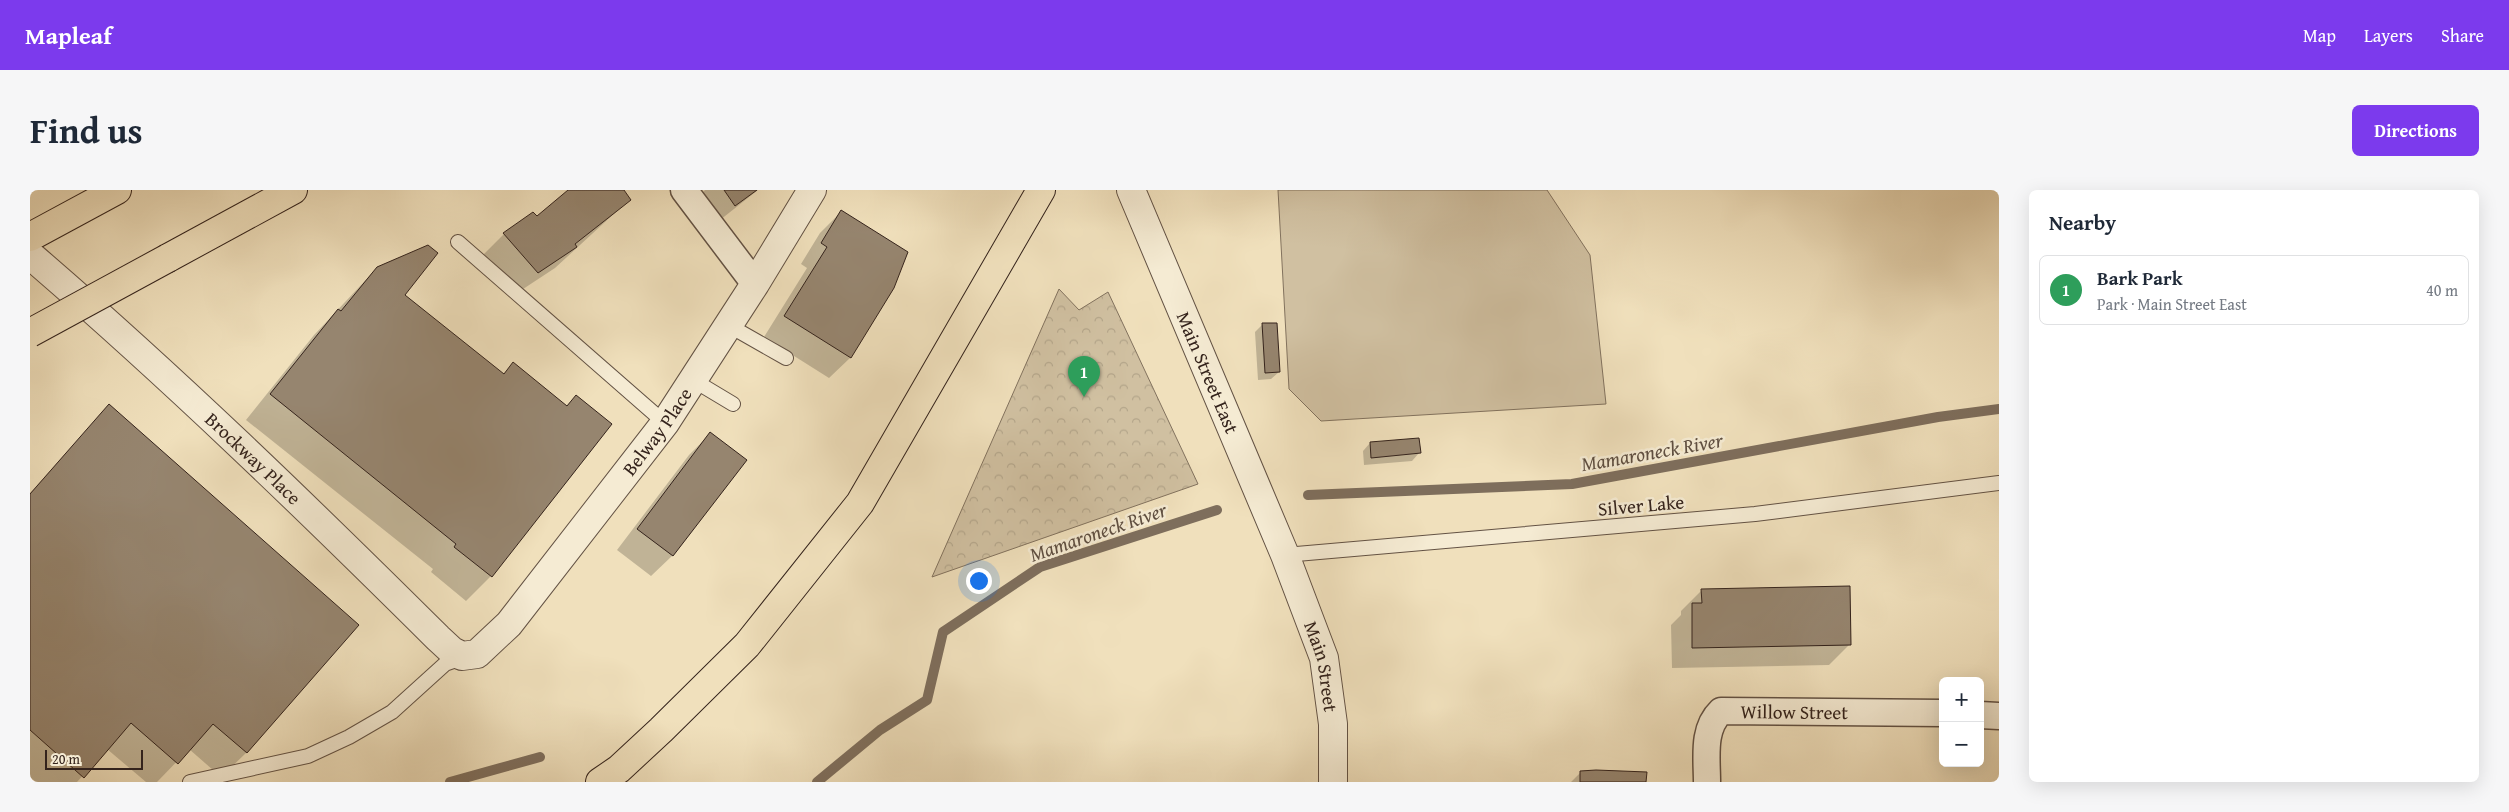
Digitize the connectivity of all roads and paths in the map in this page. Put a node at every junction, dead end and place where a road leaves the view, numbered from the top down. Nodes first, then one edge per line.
1 (293, 190) edge
2 (684, 190) edge
3 (812, 190) edge
4 (1041, 190) edge
5 (1132, 190) edge
6 (108, 195) edge
7 (30, 236) edge
8 (458, 242) dead end
9 (30, 255) edge
10 (755, 284) junction
11 (728, 325) junction
12 (30, 333) edge
13 (786, 358) dead end
14 (693, 380) junction
15 (733, 404) dead end
16 (665, 423) junction
17 (1999, 484) edge
18 (1285, 555) junction
19 (478, 654) junction
20 (1939, 713) edge
21 (1984, 715) edge
22 (1999, 716) edge
23 (190, 782) edge
24 (600, 782) edge
25 (1333, 782) edge
26 (1707, 782) edge

1 - 12 highway, bridge
2 - 10 street
3 - 10 street, Belway Place
4 - 24 highway
5 - 18 street, Main Street East
6 - 7 highway
8 - 16 lane
9 - 19 street, Brockway Place
10 - 11 street, Belway Place
11 - 13 lane
11 - 14 street, Belway Place
14 - 15 lane
14 - 16 street, Belway Place
16 - 19 street, Belway Place
17 - 18 lane, Silver Lake
18 - 25 street, Main Street
19 - 23 lane
20 - 26 street, Willow Street
21 - 22 street

